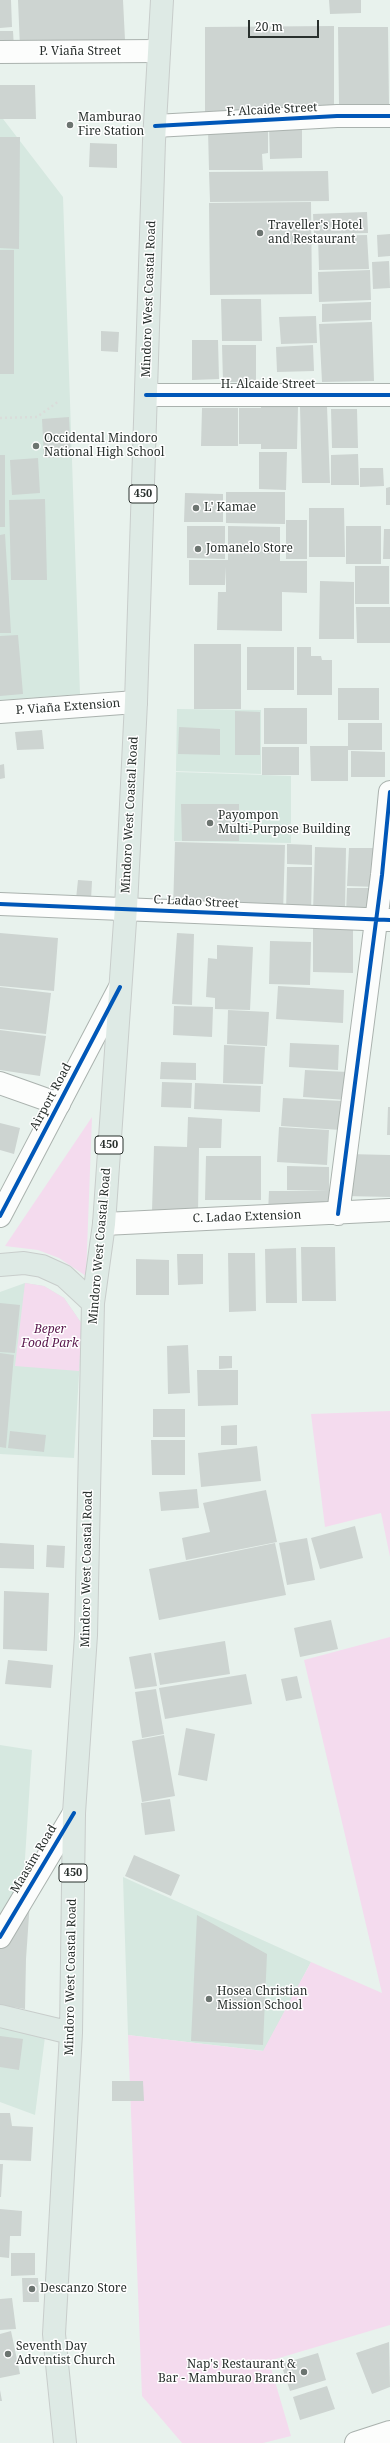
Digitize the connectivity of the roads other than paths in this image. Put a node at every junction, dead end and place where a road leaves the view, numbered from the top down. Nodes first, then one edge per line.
1 (162, 0) edge
2 (159, 51) junction
3 (0, 52) edge
4 (390, 116) edge
5 (155, 126) junction
6 (146, 394) junction
7 (390, 395) edge
8 (136, 702) junction
9 (0, 712) edge
10 (390, 792) edge
11 (0, 904) edge
12 (126, 907) junction
13 (383, 920) edge
14 (120, 987) junction
15 (0, 1083) edge
16 (59, 1104) junction
17 (390, 1210) edge
18 (338, 1214) junction
19 (0, 1216) edge
20 (104, 1224) junction
21 (0, 1265) edge
22 (93, 1303) junction
23 (74, 1813) junction
24 (0, 1937) edge
25 (0, 2016) edge
26 (71, 2033) junction
27 (390, 2432) edge
28 (66, 2441) edge
29 (356, 2443) edge

1 - 2 main road, Mindoro West Coastal Road / 450
2 - 3 street, P. Viaña Street
2 - 5 main road, Mindoro West Coastal Road / 450
4 - 5 street, F. Alcaide Street
5 - 6 main road, Mindoro West Coastal Road / 450
6 - 7 street, H. Alcaide Street
6 - 8 main road, Mindoro West Coastal Road / 450
8 - 9 street, P. Viaña Extension
8 - 12 main road, Mindoro West Coastal Road / 450
10 - 13 street
11 - 12 street, C. Ladao Street
12 - 13 street, C. Ladao Street
12 - 14 main road, Mindoro West Coastal Road / 450
13 - 18 street
14 - 16 street, Airport Road
14 - 20 main road, Mindoro West Coastal Road / 450
15 - 16 street
16 - 19 street, Airport Road
17 - 18 street, C. Ladao Extension
18 - 20 street, C. Ladao Extension
20 - 22 main road, Mindoro West Coastal Road / 450
21 - 22 main road
22 - 23 main road, Mindoro West Coastal Road / 450
23 - 24 street, Maasim Road
23 - 26 main road, Mindoro West Coastal Road / 450
25 - 26 main road
26 - 28 main road, Mindoro West Coastal Road / 450
27 - 29 street

